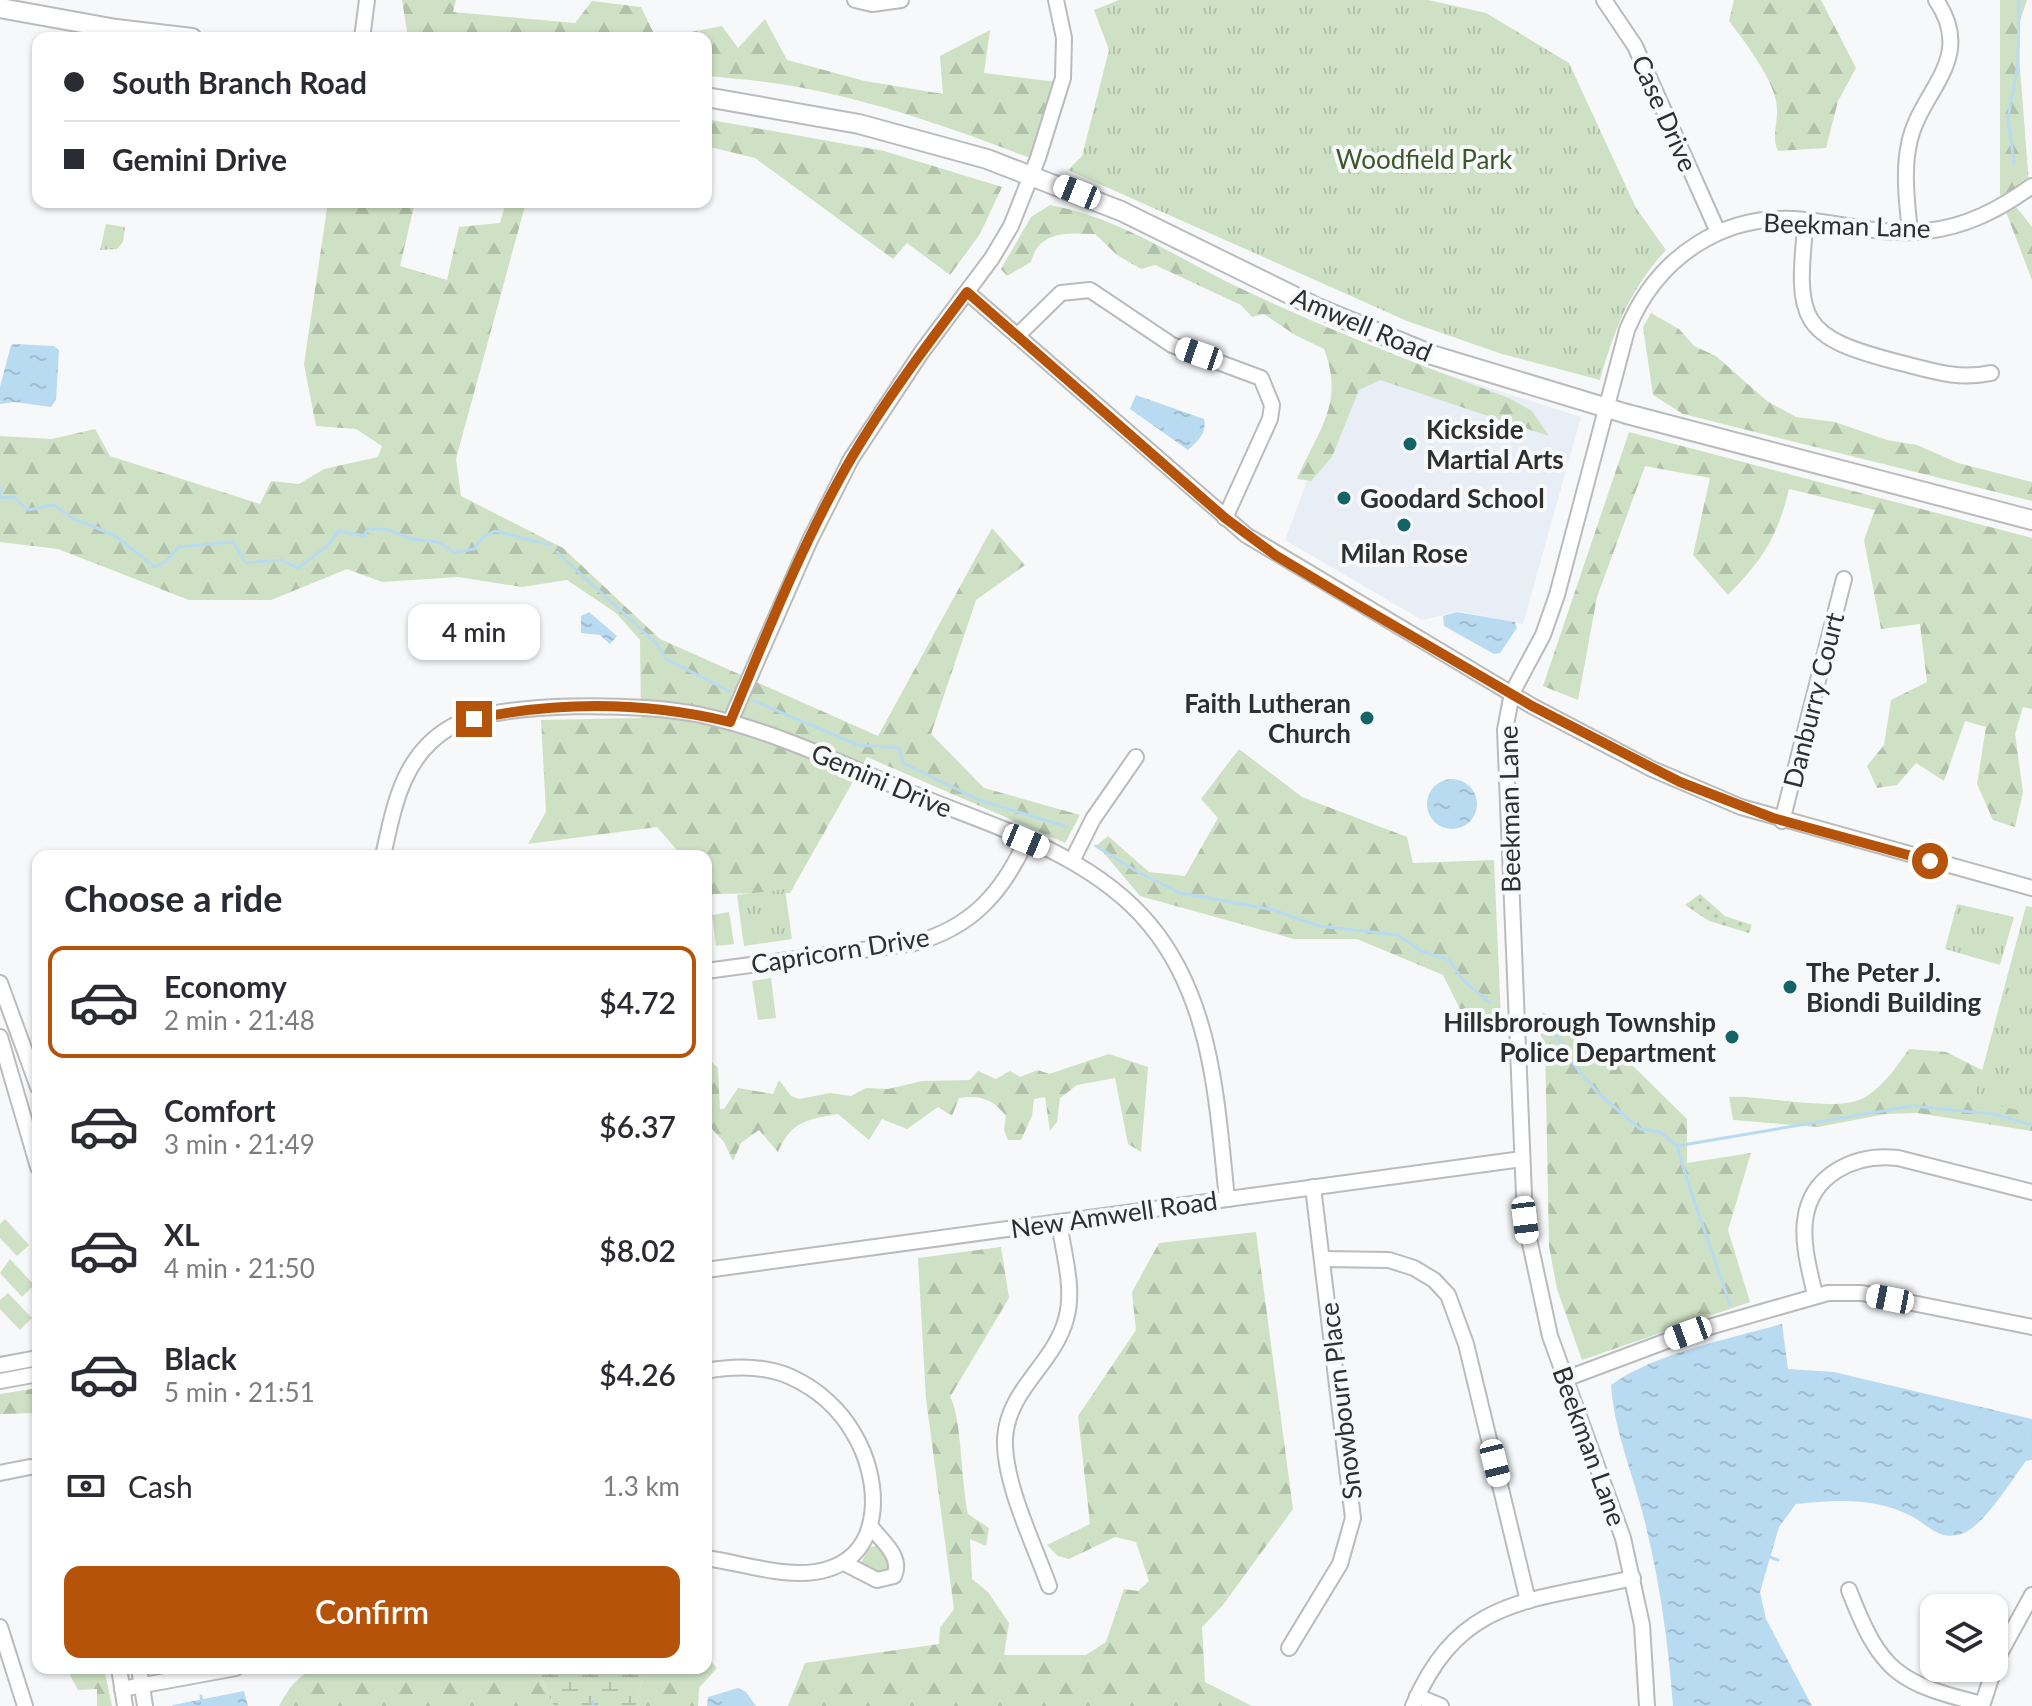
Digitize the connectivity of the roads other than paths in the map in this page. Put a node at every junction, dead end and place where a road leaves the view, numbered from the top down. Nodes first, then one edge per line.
1 (367, 0) edge
2 (855, 0) edge
3 (901, 0) edge
4 (1056, 0) edge
5 (1604, 0) edge
6 (1936, 0) edge
7 (0, 8) edge
8 (141, 32) edge
9 (363, 32) edge
10 (712, 98) edge
11 (1032, 175) junction
12 (2032, 186) edge
13 (1806, 220) junction
14 (1718, 232) junction
15 (1910, 232) junction
16 (967, 292) junction
17 (1017, 336) junction
18 (1991, 373) dead end
19 (1607, 408) junction
20 (1225, 518) junction
21 (2032, 520) edge
22 (1844, 579) dead end
23 (1512, 693) junction
24 (730, 722) junction
25 (1136, 757) dead end
26 (1782, 821) junction
27 (1026, 841) junction
28 (384, 850) edge
29 (1072, 861) junction
30 (2032, 888) edge
31 (712, 970) edge
32 (0, 983) edge
33 (0, 1037) edge
34 (32, 1071) edge
35 (32, 1121) edge
36 (1522, 1159) junction
37 (1313, 1187) junction
38 (2032, 1192) edge
39 (1227, 1199) junction
40 (1059, 1222) junction
41 (1323, 1259) junction
42 (712, 1269) edge
43 (1815, 1295) junction
44 (2032, 1327) edge
45 (32, 1359) edge
46 (0, 1365) edge
47 (712, 1370) edge
48 (32, 1375) edge
49 (1565, 1379) junction
50 (0, 1381) edge
51 (30, 1467) dead end
52 (0, 1473) edge
53 (871, 1527) junction
54 (712, 1559) edge
55 (844, 1563) junction
56 (1633, 1578) junction
57 (1049, 1586) dead end
58 (1849, 1590) dead end
59 (2032, 1595) edge
60 (1528, 1601) junction
61 (0, 1627) edge
62 (1289, 1648) dead end
63 (120, 1674) edge
64 (140, 1674) edge
65 (203, 1674) edge
66 (142, 1685) junction
67 (122, 1689) junction
68 (1415, 1701) edge
69 (1982, 1705) edge
70 (25, 1706) edge
71 (125, 1706) edge
72 (145, 1706) edge
73 (1441, 1706) edge
74 (1647, 1706) edge

1 - 9 street
2 - 3 street
4 - 11 street
5 - 14 street, Case Drive
6 - 15 street
7 - 8 main road
10 - 11 main road, Amwell Road
11 - 16 street
11 - 19 main road, Amwell Road
12 - 15 street, Beekman Lane
13 - 14 street, Beekman Lane
13 - 15 street, Beekman Lane
13 - 18 street
14 - 19 street, Beekman Lane
16 - 17 street
16 - 24 street
17 - 20 street
17 - 20 street
19 - 21 main road, Amwell Road
19 - 23 street, Beekman Lane
20 - 23 street
22 - 26 street, Danburry Court
23 - 26 street
23 - 36 street, Beekman Lane
24 - 27 street, Gemini Drive
24 - 28 street, Gemini Drive
25 - 29 street
26 - 30 street
27 - 29 street, Gemini Drive
27 - 31 street, Capricorn Drive
29 - 39 street, Gemini Drive
32 - 34 street
33 - 35 street
36 - 37 street, New Amwell Road
36 - 49 street, Beekman Lane
37 - 39 street, New Amwell Road
37 - 41 street, Snowbourn Place
38 - 43 street
39 - 40 street, New Amwell Road
40 - 42 street, New Amwell Road
40 - 57 street
41 - 60 street
41 - 62 street, Snowbourn Place
43 - 44 street
43 - 49 street
45 - 46 street
47 - 53 street
48 - 50 street
49 - 56 street, Beekman Lane
51 - 52 street
53 - 55 street
53 - 55 street
54 - 55 street
56 - 60 street
56 - 74 street, Beekman Lane
58 - 69 street
59 - 69 street
60 - 68 street
61 - 70 street
63 - 67 street
64 - 66 street
65 - 66 street
66 - 67 street
66 - 72 street
67 - 71 street
68 - 73 street

